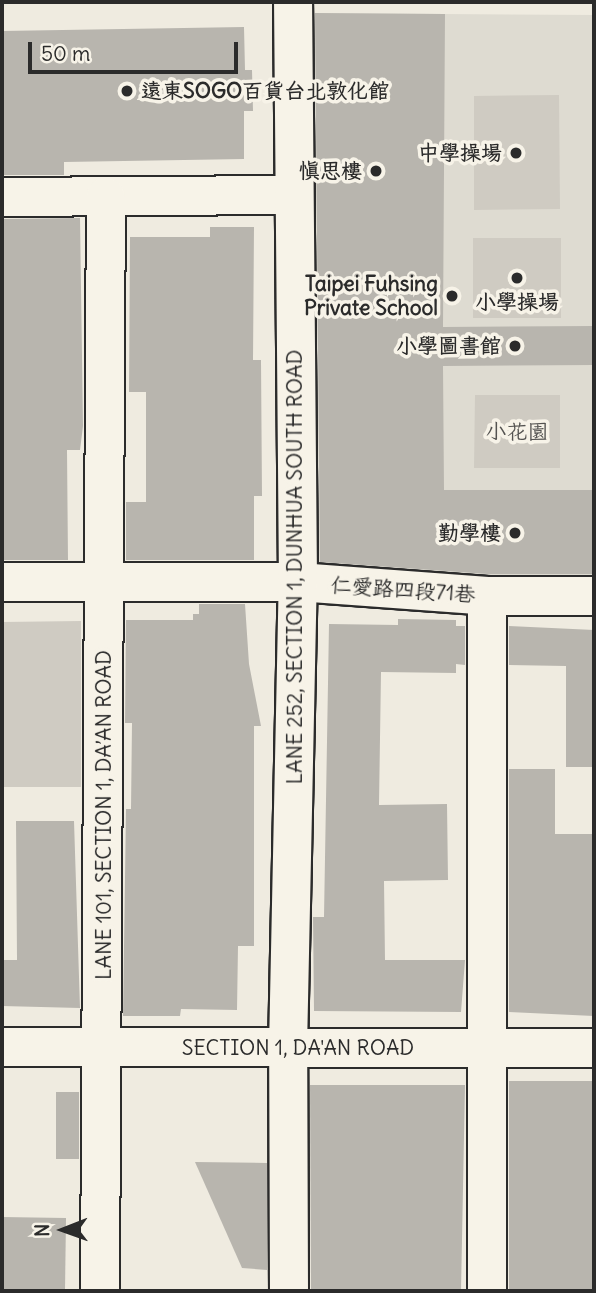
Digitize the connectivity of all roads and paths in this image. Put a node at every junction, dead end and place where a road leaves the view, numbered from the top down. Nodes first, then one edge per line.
1 (293, 2) edge
2 (294, 195) junction
3 (2, 197) edge
4 (106, 197) junction
5 (2, 582) edge
6 (104, 582) junction
7 (298, 582) junction
8 (487, 596) junction
9 (594, 597) edge
10 (2, 1047) edge
11 (104, 1047) junction
12 (288, 1048) junction
13 (485, 1048) junction
14 (594, 1048) edge
15 (100, 1291) edge
16 (289, 1291) edge
17 (487, 1291) edge

1 - 2 street, LANE 252, SECTION 1, DUNHUA SOUTH ROAD
2 - 4 street
2 - 7 street, LANE 252, SECTION 1, DUNHUA SOUTH ROAD
3 - 4 street
4 - 6 street, LANE 101, SECTION 1, DA’AN ROAD
5 - 6 street, 仁愛路四段71巷
6 - 7 street, 仁愛路四段71巷
6 - 11 street, LANE 101, SECTION 1, DA’AN ROAD
7 - 8 street, 仁愛路四段71巷
7 - 12 street, LANE 252, SECTION 1, DUNHUA SOUTH ROAD
8 - 9 street, 仁愛路四段71巷
8 - 13 street
10 - 11 street, SECTION 1, DA'AN ROAD
11 - 12 street, SECTION 1, DA'AN ROAD
11 - 15 street, LANE 101, SECTION 1, DA’AN ROAD
12 - 13 street, SECTION 1, DA'AN ROAD
12 - 16 street, LANE 252, SECTION 1, DUNHUA SOUTH ROAD
13 - 14 street, SECTION 1, DA'AN ROAD
13 - 17 street

